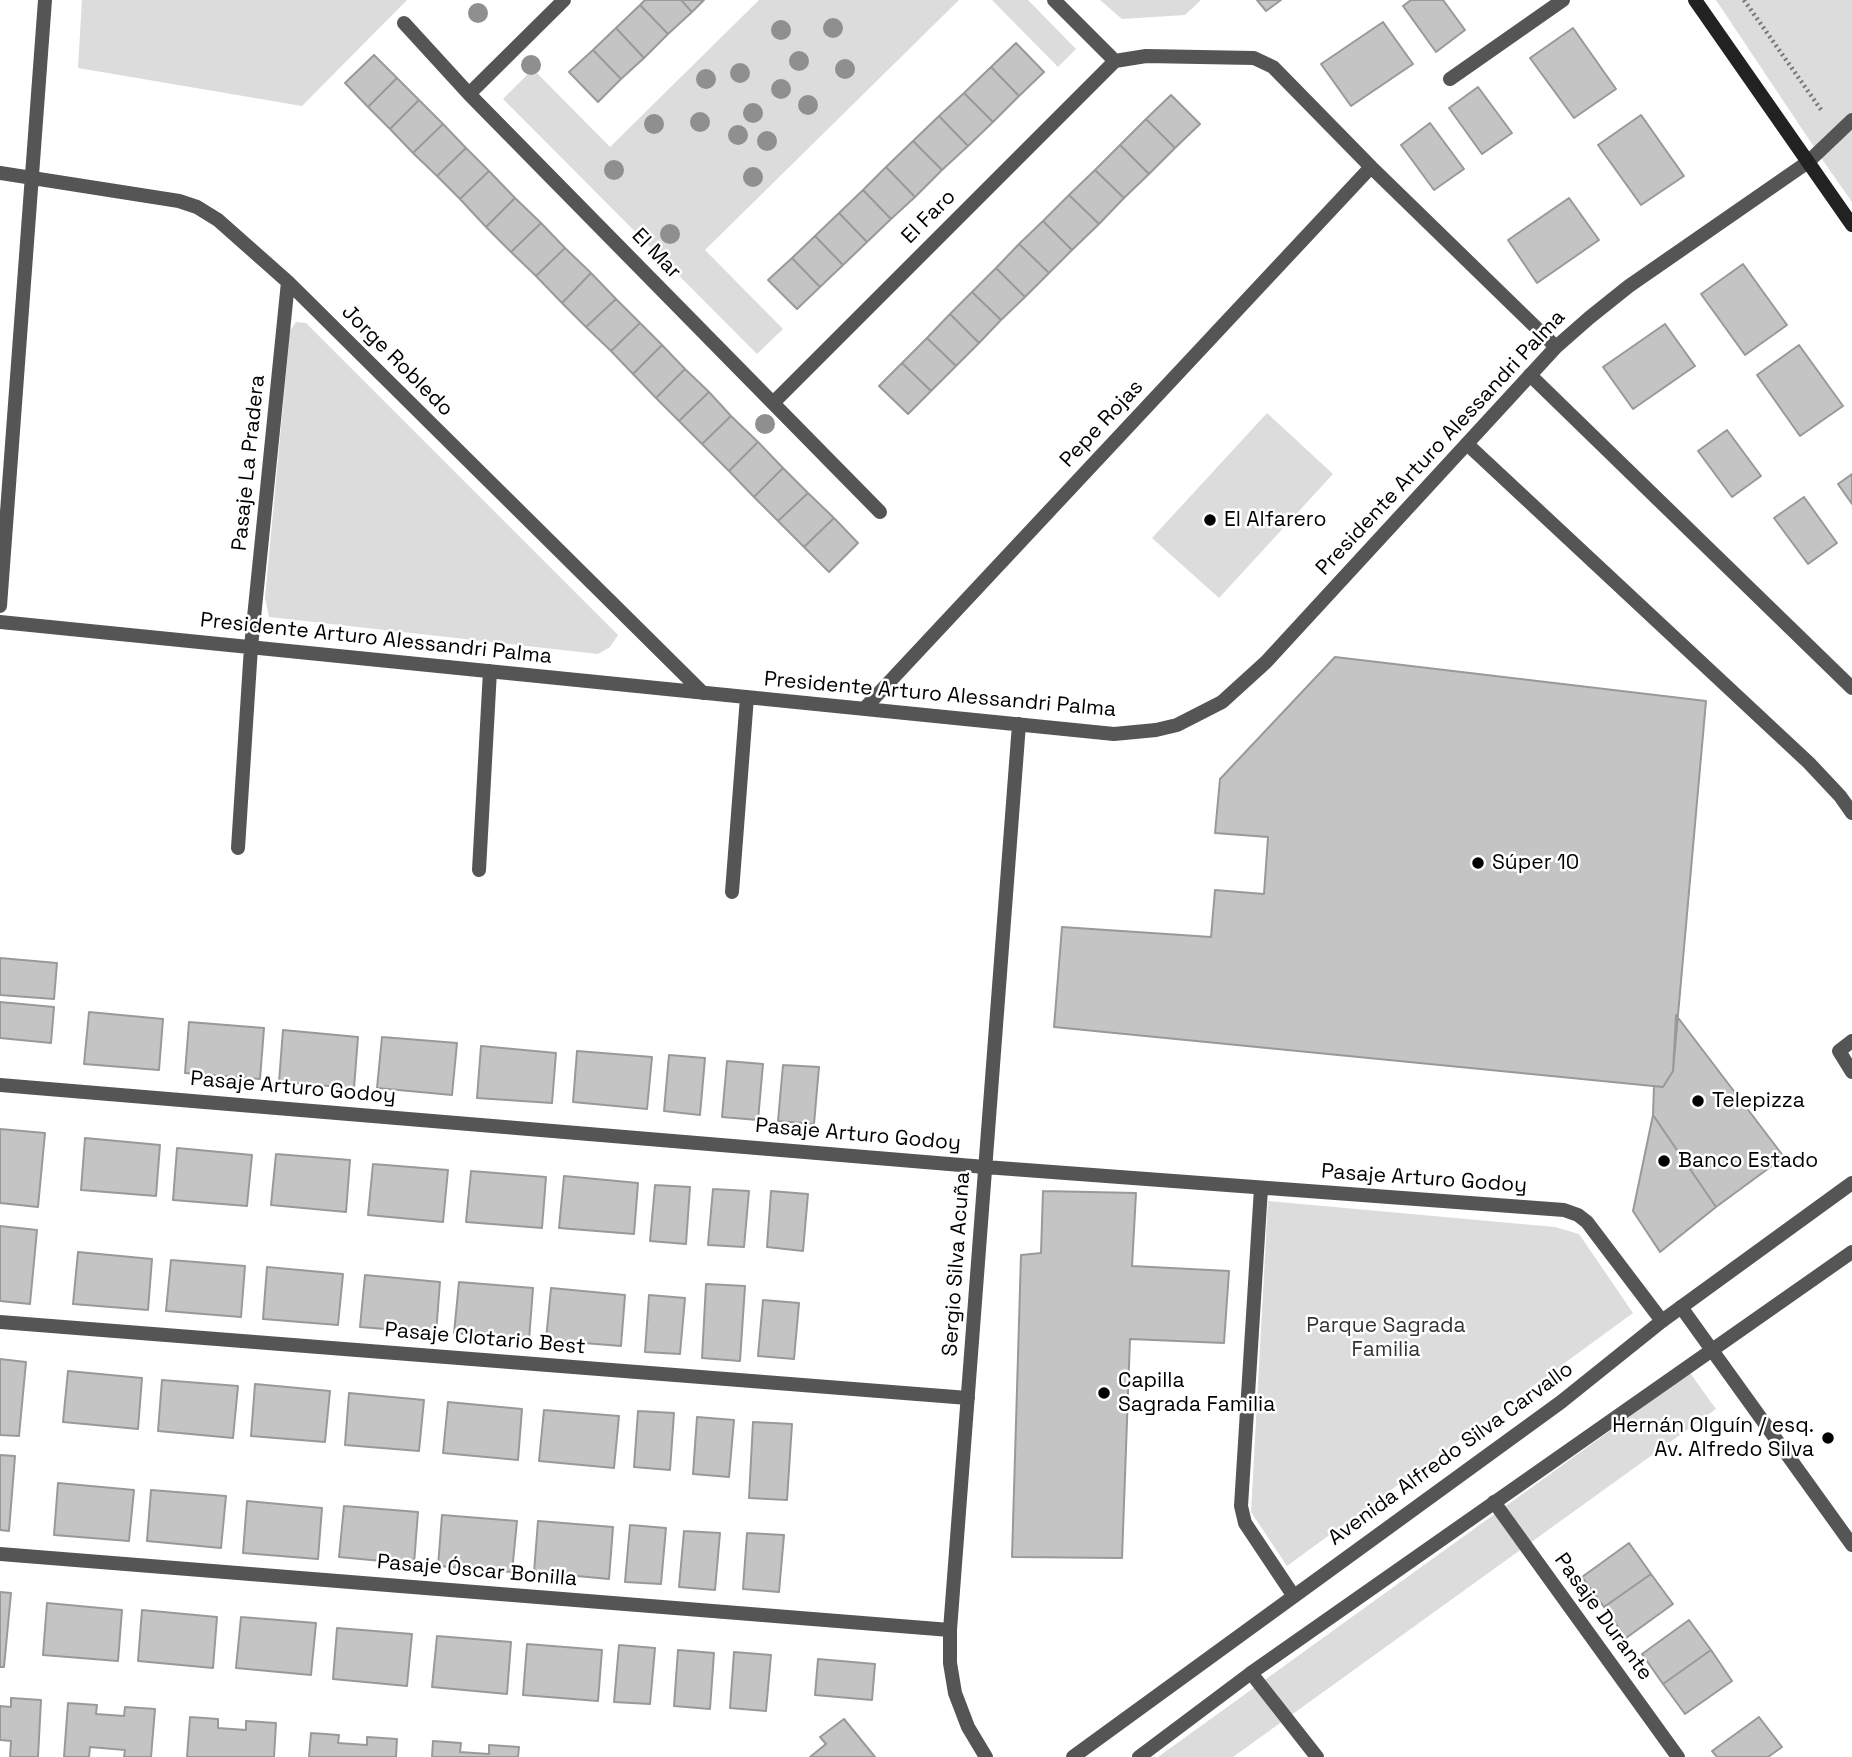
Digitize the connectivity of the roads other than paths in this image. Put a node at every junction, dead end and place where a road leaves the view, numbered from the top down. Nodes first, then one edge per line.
1 (45, 0) edge
2 (564, 0) edge
3 (1054, 0) edge
4 (1563, 0) edge
5 (1695, 0) edge
6 (404, 23) dead end
7 (1115, 61) junction
8 (1450, 79) dead end
9 (469, 94) junction
10 (1852, 120) edge
11 (1808, 162) junction
12 (1371, 167) junction
13 (0, 173) edge
14 (32, 178) junction
15 (1852, 225) edge
16 (288, 282) junction
17 (1556, 347) junction
18 (1531, 375) junction
19 (773, 403) junction
20 (1467, 444) junction
21 (880, 513) dead end
22 (0, 606) edge
23 (0, 622) edge
24 (251, 647) junction
25 (490, 671) junction
26 (1852, 688) edge
27 (703, 693) junction
28 (747, 697) junction
29 (864, 709) junction
30 (1020, 724) junction
31 (1852, 813) edge
32 (237, 848) dead end
33 (479, 870) dead end
34 (732, 892) dead end
35 (1852, 1041) edge
36 (1852, 1072) edge
37 (0, 1085) edge
38 (985, 1167) junction
39 (1852, 1183) edge
40 (1261, 1188) junction
41 (1852, 1252) edge
42 (1681, 1307) junction
43 (1662, 1321) junction
44 (0, 1322) edge
45 (1711, 1350) junction
46 (968, 1398) junction
47 (1494, 1502) junction
48 (1852, 1545) edge
49 (0, 1553) edge
50 (1293, 1595) junction
51 (950, 1630) junction
52 (1251, 1673) junction
53 (986, 1757) edge
54 (1073, 1757) edge
55 (1139, 1757) edge
56 (1317, 1757) edge
57 (1678, 1757) edge

1 - 14 street
2 - 9 street
3 - 7 street
4 - 8 street
5 - 11 main road
6 - 9 street, El Mar
7 - 12 street
7 - 19 street, El Faro
9 - 19 street, El Mar
10 - 11 street, Presidente Arturo Alessandri Palma
11 - 15 main road
11 - 17 street, Presidente Arturo Alessandri Palma
12 - 17 street
12 - 29 street, Pepe Rojas
13 - 14 street, Jorge Robledo
14 - 16 street, Jorge Robledo
14 - 22 street
16 - 24 street, Pasaje La Pradera
16 - 27 street, Jorge Robledo
17 - 18 street, Presidente Arturo Alessandri Palma
18 - 20 street, Presidente Arturo Alessandri Palma
18 - 26 street
19 - 21 street, El Mar
20 - 30 street, Presidente Arturo Alessandri Palma
20 - 31 street
23 - 24 street, Presidente Arturo Alessandri Palma
24 - 25 street, Presidente Arturo Alessandri Palma
24 - 32 street, Pasaje La Pradera
25 - 27 street, Presidente Arturo Alessandri Palma
25 - 33 street
27 - 28 street, Presidente Arturo Alessandri Palma
28 - 29 street, Presidente Arturo Alessandri Palma
28 - 34 street
29 - 30 street, Presidente Arturo Alessandri Palma
30 - 38 street, Sergio Silva Acuña
35 - 36 street
37 - 38 street, Pasaje Arturo Godoy
38 - 40 street, Pasaje Arturo Godoy
38 - 46 street, Sergio Silva Acuña
39 - 42 street, Avenida Alfredo Silva Carvallo
40 - 43 street, Pasaje Arturo Godoy
40 - 50 street
41 - 45 street
42 - 43 street, Avenida Alfredo Silva Carvallo
42 - 45 street
43 - 50 street, Avenida Alfredo Silva Carvallo
44 - 46 street, Pasaje Clotario Best
45 - 47 street
45 - 48 street
46 - 51 street, Sergio Silva Acuña
47 - 52 street
47 - 57 street, Pasaje Durante
49 - 51 street, Pasaje Óscar Bonilla
50 - 54 street, Avenida Alfredo Silva Carvallo
51 - 53 street, Sergio Silva Acuña
52 - 55 street
52 - 56 street

